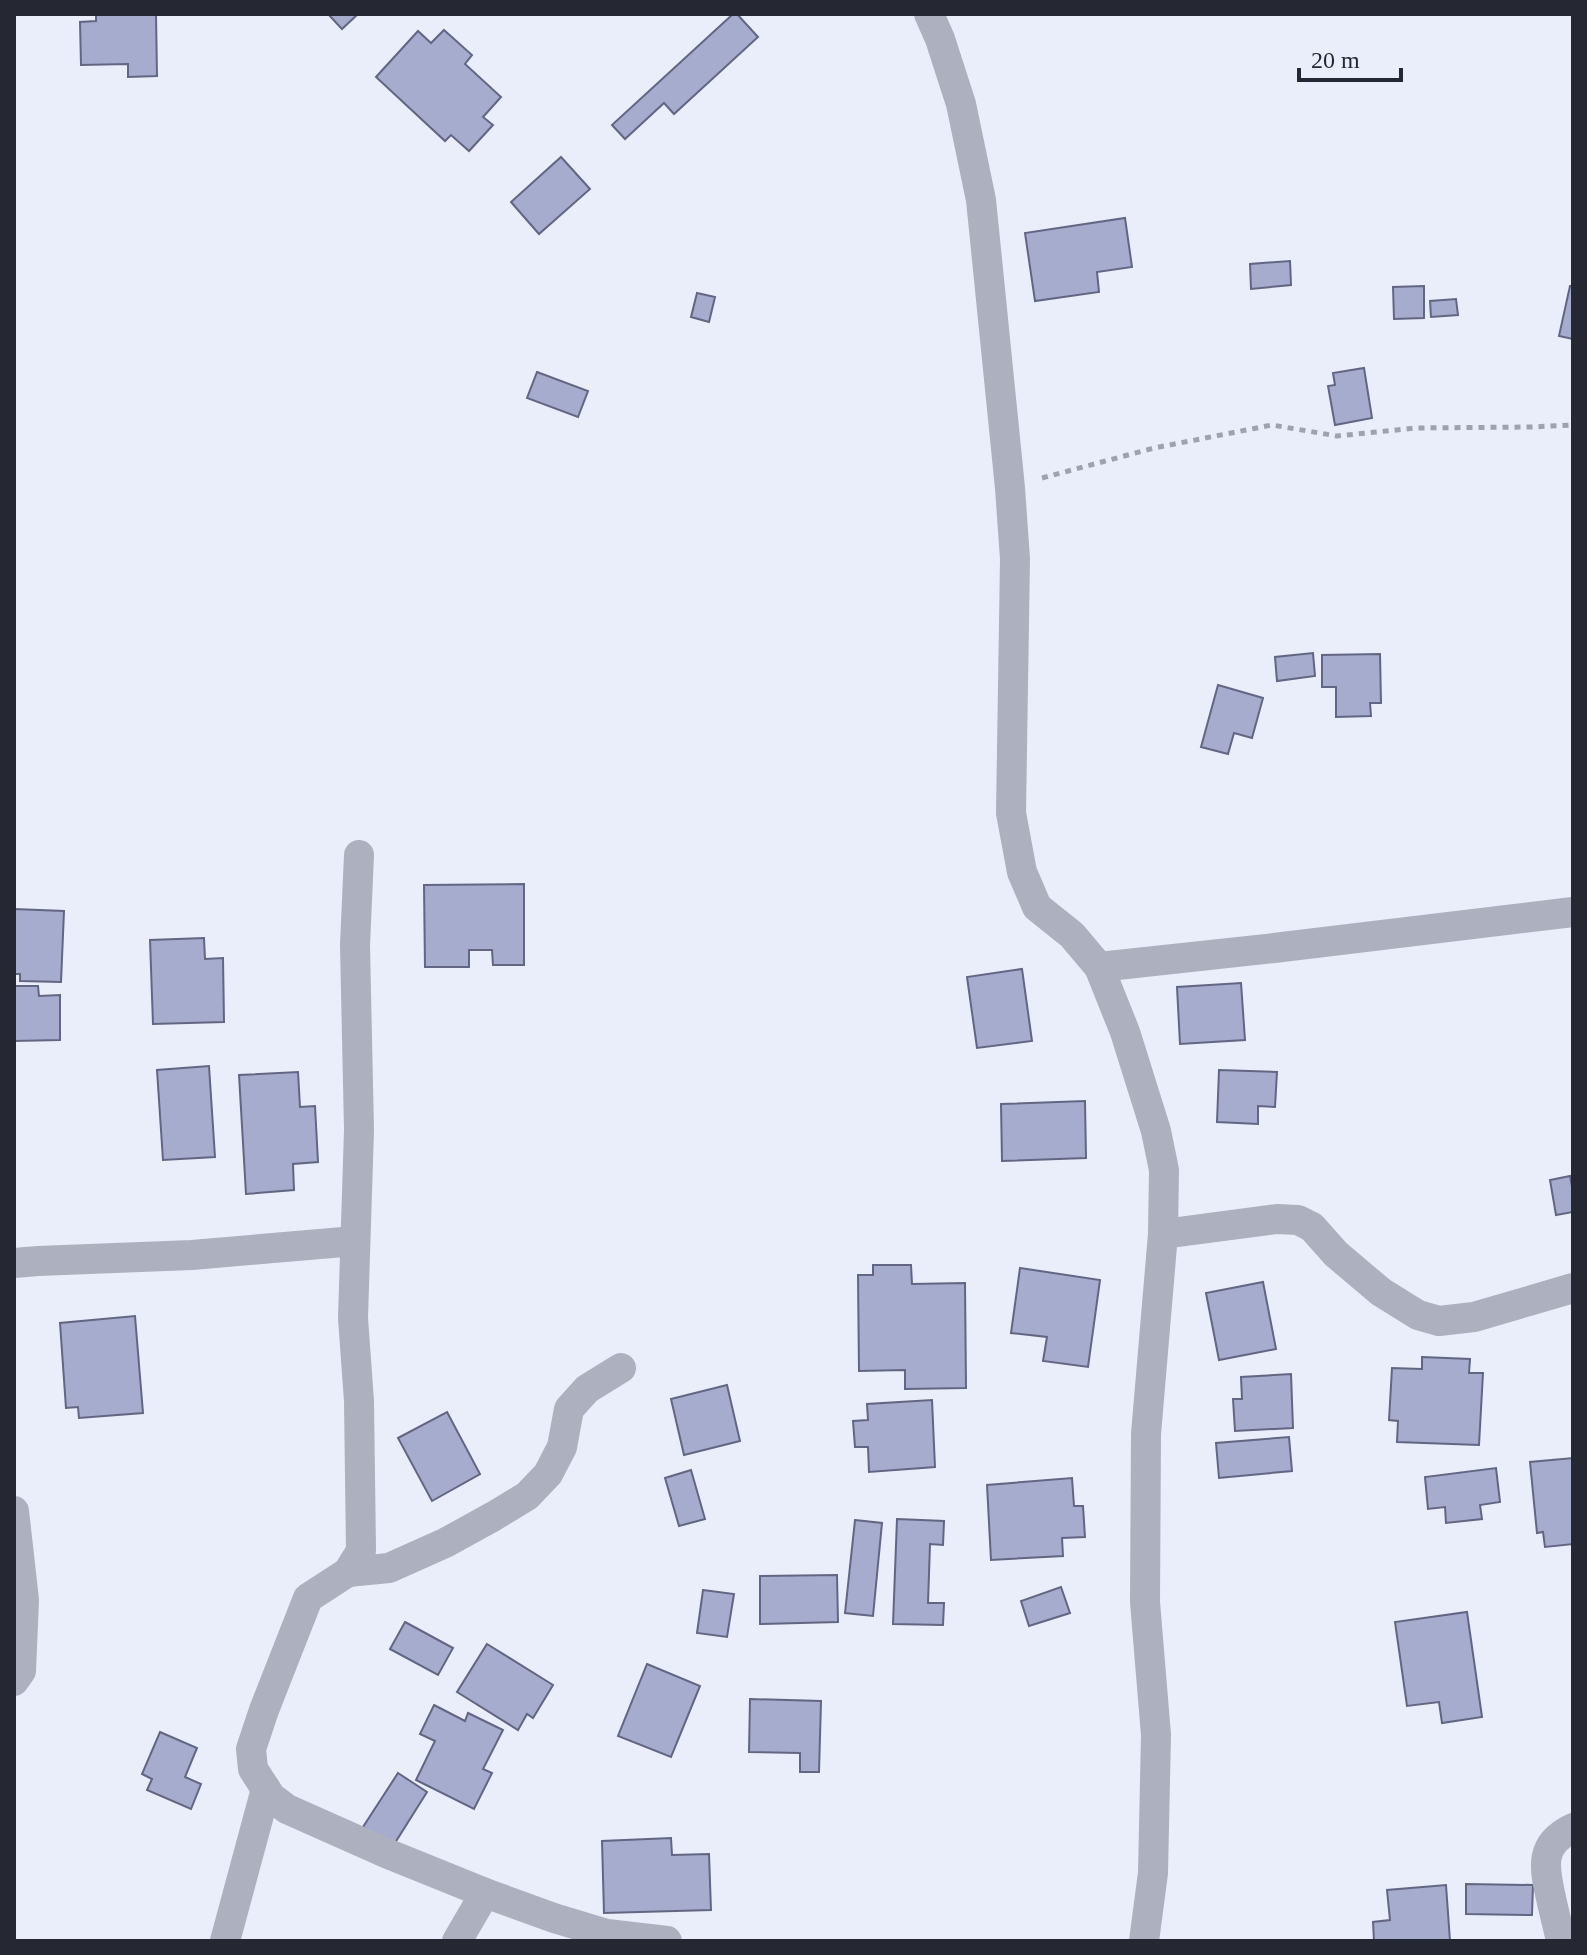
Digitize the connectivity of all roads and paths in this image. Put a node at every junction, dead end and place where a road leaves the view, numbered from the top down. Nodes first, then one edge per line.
1 (929, 14) edge
2 (1573, 425) edge
3 (1010, 488) junction
4 (359, 855) dead end
5 (1573, 912) edge
6 (1099, 967) junction
7 (1163, 1234) junction
8 (355, 1241) junction
9 (14, 1263) edge
10 (1573, 1288) edge
11 (621, 1368) dead end
12 (14, 1511) edge
13 (348, 1572) junction
14 (14, 1681) edge
15 (266, 1789) junction
16 (1573, 1828) edge
17 (485, 1893) junction
18 (225, 1941) edge
19 (457, 1941) edge
20 (667, 1941) edge
21 (1144, 1941) edge
22 (1561, 1941) edge

1 - 3 street
2 - 3 path
3 - 6 street
4 - 8 street
5 - 6 street
6 - 7 street
7 - 10 street
7 - 21 street
8 - 9 street
8 - 13 street
11 - 13 street
12 - 14 street
13 - 15 street
15 - 17 street
15 - 18 street
16 - 22 street
17 - 19 street
17 - 20 street

